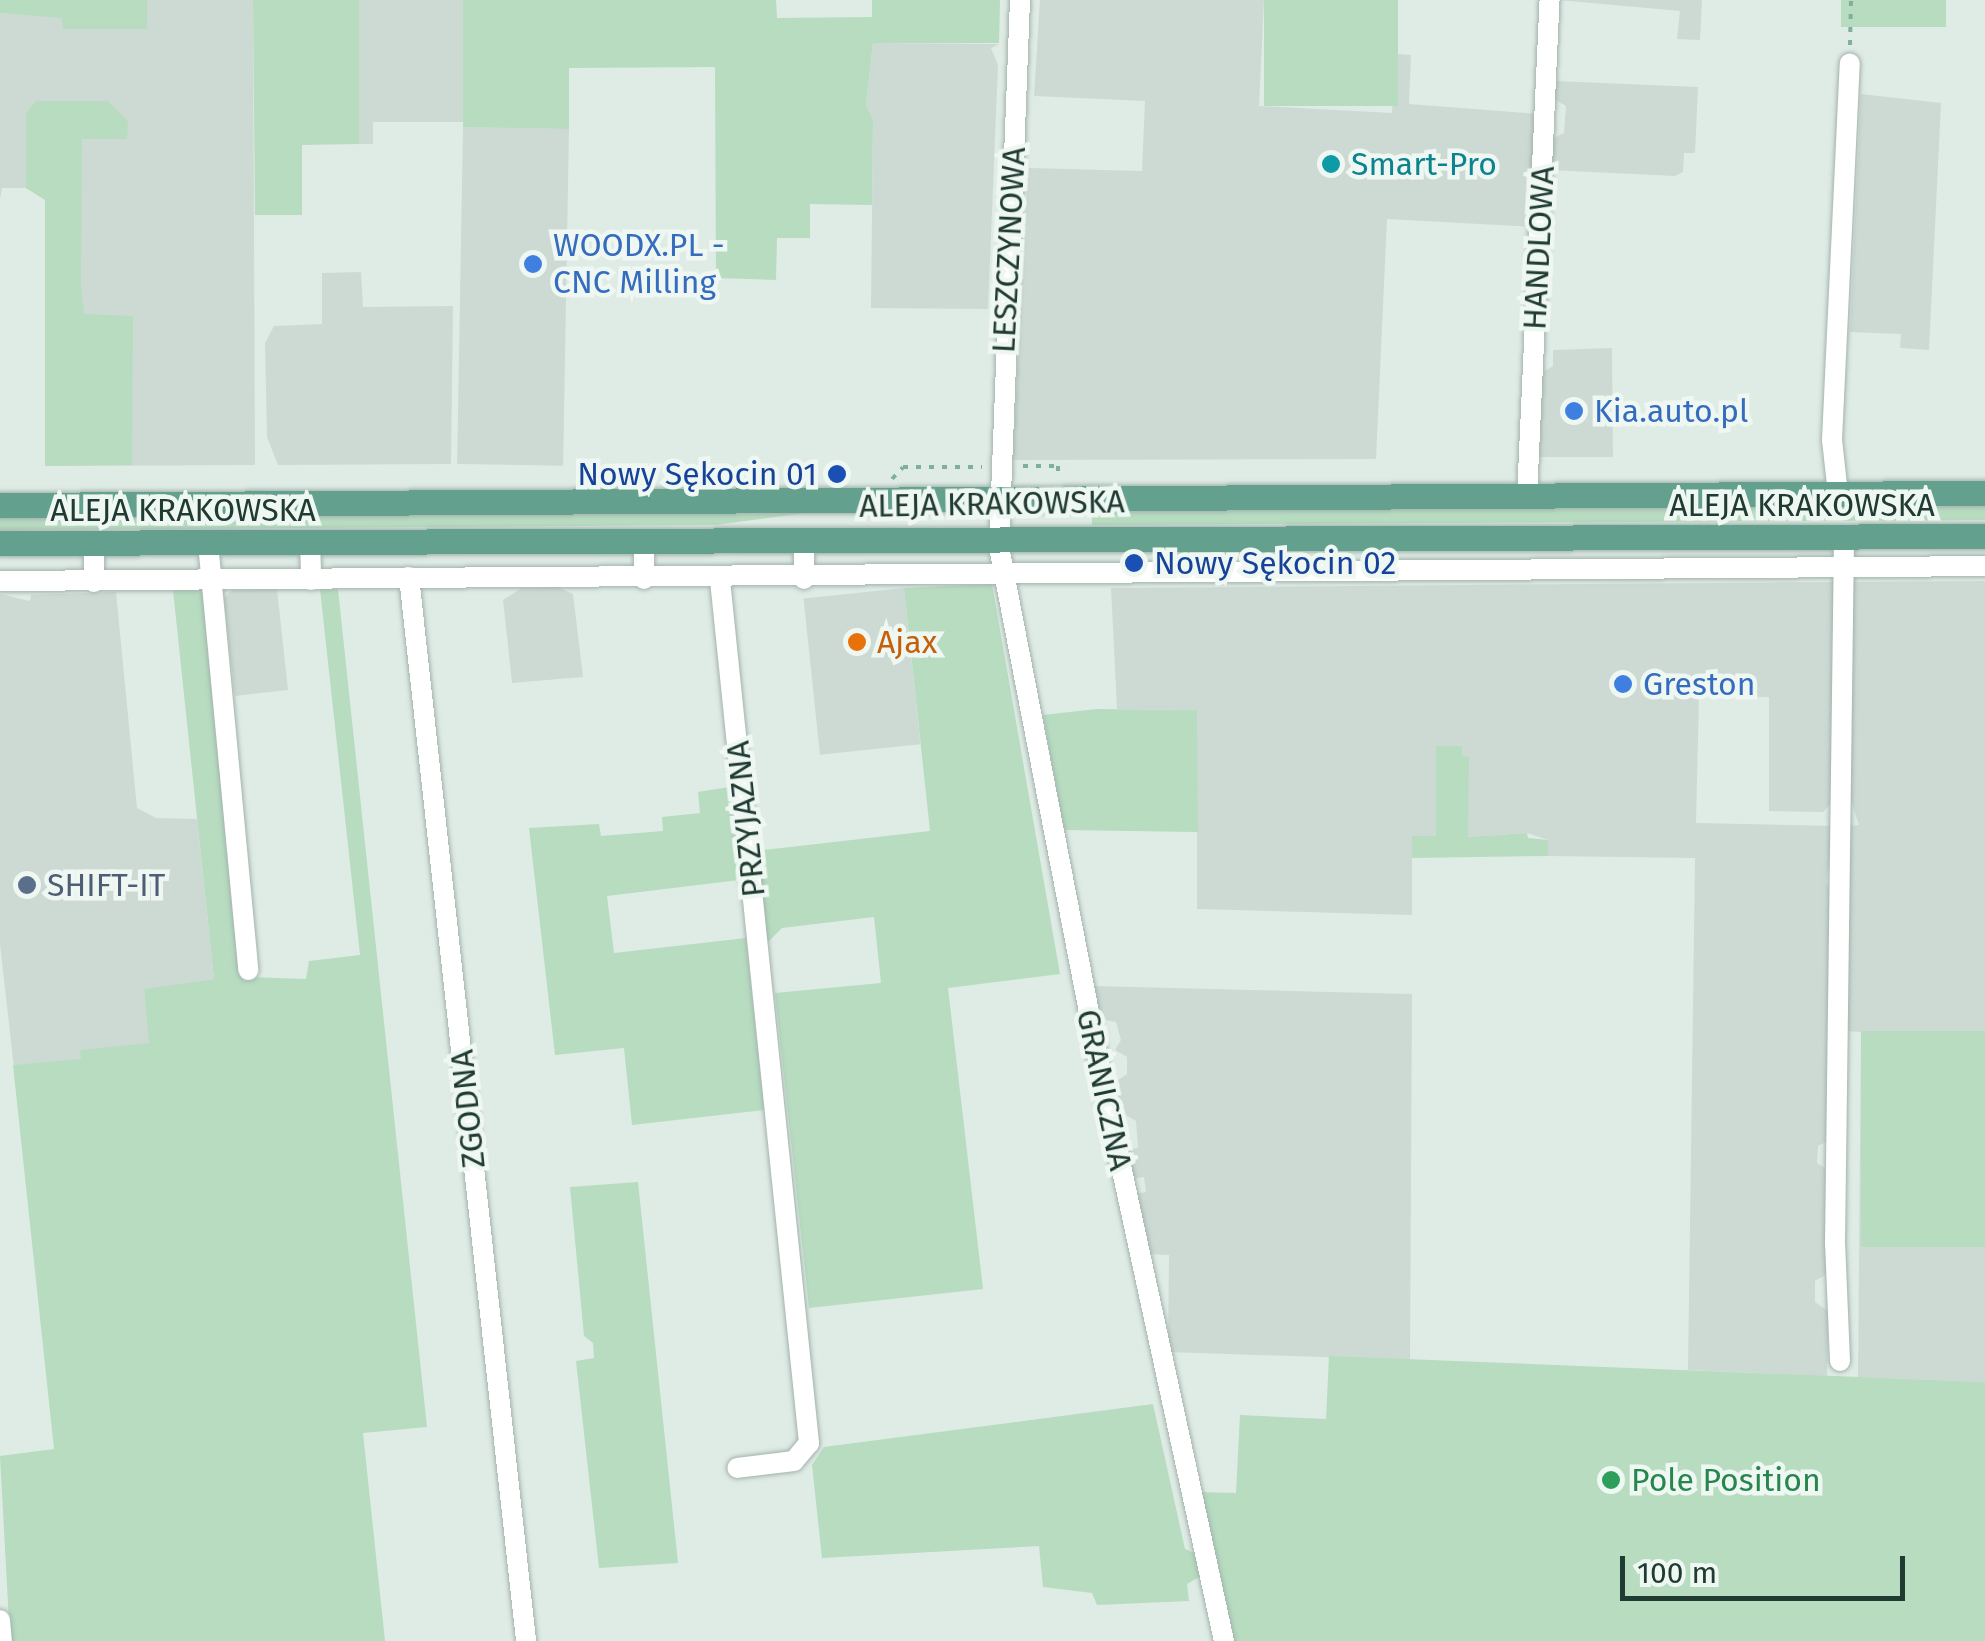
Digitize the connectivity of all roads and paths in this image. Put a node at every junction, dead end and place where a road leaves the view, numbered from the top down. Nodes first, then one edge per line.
1 (1020, 0) edge
2 (1550, 0) edge
3 (1850, 0) edge
4 (1850, 63) joint
5 (988, 465) dead end
6 (1008, 466) dead end
7 (1058, 466) dead end
8 (903, 467) dead end
9 (1985, 493) edge
10 (1838, 494) junction
11 (1527, 496) junction
12 (998, 499) junction
13 (0, 505) edge
14 (1896, 536) junction
15 (1985, 536) edge
16 (998, 537) junction
17 (1801, 537) junction
18 (1844, 537) junction
19 (1734, 538) junction
20 (804, 539) junction
21 (1424, 540) junction
22 (1496, 540) junction
23 (94, 542) junction
24 (310, 542) junction
25 (495, 542) junction
26 (644, 542) junction
27 (0, 543) edge
28 (208, 543) junction
29 (1896, 566) junction
30 (1985, 566) edge
31 (1802, 567) junction
32 (1844, 567) junction
33 (1735, 568) junction
34 (1426, 573) junction
35 (1496, 574) junction
36 (1006, 576) junction
37 (409, 578) junction
38 (497, 578) junction
39 (644, 578) junction
40 (804, 579) junction
41 (311, 580) junction
42 (720, 580) junction
43 (0, 581) edge
44 (94, 582) junction
45 (210, 582) junction
46 (248, 970) dead end
47 (1840, 1361) dead end
48 (736, 1468) dead end
49 (0, 1620) edge
50 (2, 1641) edge
51 (526, 1641) edge
52 (1224, 1641) edge

1 - 12 street, LESZCZYNOWA
2 - 11 street, HANDLOWA
3 - 4 path
4 - 10 street
5 - 8 path
6 - 7 path
9 - 10 main road, ALEJA KRAKOWSKA
10 - 11 main road, ALEJA KRAKOWSKA
11 - 12 main road, ALEJA KRAKOWSKA
12 - 13 main road, ALEJA KRAKOWSKA
12 - 16 street, LESZCZYNOWA
14 - 15 main road, ALEJA KRAKOWSKA
14 - 18 main road, ALEJA KRAKOWSKA
14 - 29 street
16 - 20 main road, ALEJA KRAKOWSKA
16 - 21 main road, ALEJA KRAKOWSKA
16 - 36 street, GRANICZNA
17 - 18 main road, ALEJA KRAKOWSKA
17 - 19 main road, ALEJA KRAKOWSKA
17 - 31 street
18 - 32 street
19 - 22 main road, ALEJA KRAKOWSKA
19 - 33 street
20 - 26 main road, ALEJA KRAKOWSKA
20 - 40 street
21 - 22 main road, ALEJA KRAKOWSKA
21 - 34 street
22 - 35 street
23 - 27 main road, ALEJA KRAKOWSKA
23 - 28 main road, ALEJA KRAKOWSKA
23 - 44 street
24 - 25 main road, ALEJA KRAKOWSKA
24 - 28 main road, ALEJA KRAKOWSKA
24 - 41 street
25 - 26 main road, ALEJA KRAKOWSKA
25 - 38 street
26 - 39 street
28 - 45 street
29 - 30 street
29 - 32 street
31 - 32 street
31 - 33 street
32 - 47 street
33 - 35 street
34 - 35 street
34 - 36 street
36 - 40 street
36 - 52 street, GRANICZNA
37 - 38 street
37 - 41 street
37 - 51 street, ZGODNA
38 - 39 street
39 - 42 street
40 - 42 street
41 - 45 street
42 - 48 street, PRZYJAZNA
43 - 44 street
44 - 45 street
45 - 46 street
49 - 50 street

